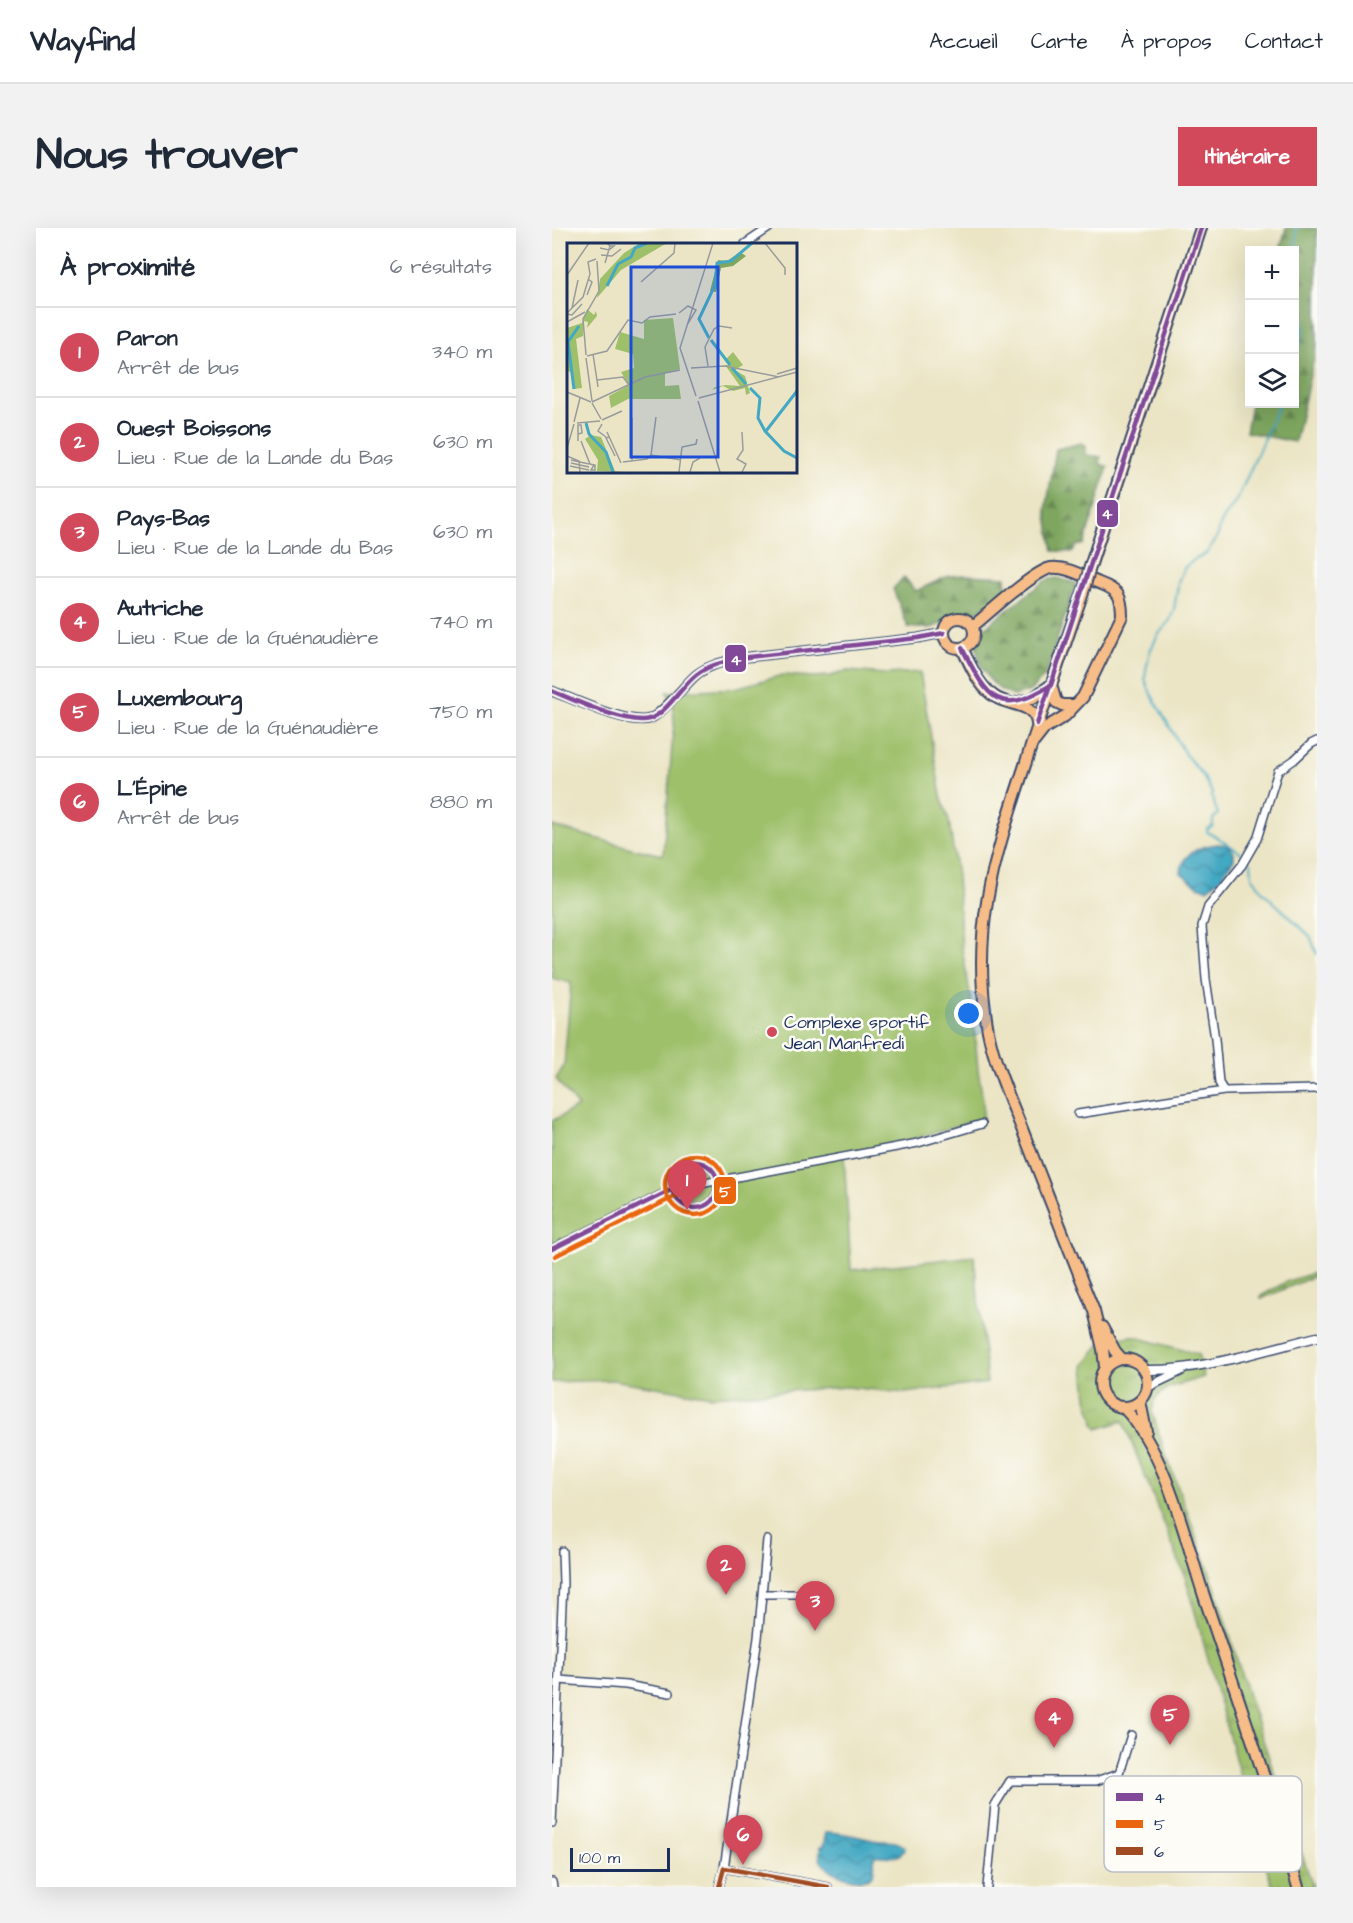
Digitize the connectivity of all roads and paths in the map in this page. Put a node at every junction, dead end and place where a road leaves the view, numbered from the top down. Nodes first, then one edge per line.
1 (769, 228) edge
2 (1201, 228) edge
3 (746, 243) edge
4 (973, 626) junction
5 (944, 633) junction
6 (962, 648) junction
7 (1051, 685) junction
8 (552, 691) edge
9 (1015, 704) junction
10 (1075, 705) junction
11 (1037, 724) junction
12 (1317, 741) edge
13 (1031, 747) junction
14 (1317, 1089) edge
15 (1224, 1091) junction
16 (1078, 1114) dead end
17 (982, 1124) dead end
18 (718, 1180) junction
19 (673, 1189) junction
20 (552, 1249) edge
21 (1094, 1311) junction
22 (1317, 1337) edge
23 (1122, 1359) junction
24 (1105, 1367) junction
25 (1190, 1368) junction
26 (1144, 1370) junction
27 (1148, 1387) junction
28 (1140, 1401) junction
29 (1124, 1408) junction
30 (1147, 1437) junction
31 (767, 1540) dead end
32 (562, 1551) dead end
33 (762, 1594) junction
34 (815, 1594) dead end
35 (559, 1680) junction
36 (670, 1693) dead end
37 (1131, 1735) dead end
38 (1110, 1776) edge
39 (1263, 1776) edge
40 (1104, 1778) edge
41 (552, 1823) edge
42 (724, 1868) junction
43 (1293, 1872) edge
44 (552, 1881) edge
45 (553, 1887) edge
46 (719, 1887) edge
47 (828, 1887) edge
48 (987, 1887) edge
49 (1298, 1887) edge

1 - 3 street
2 - 7 main road, bridge
4 - 5 main road
4 - 6 main road
4 - 10 main road
5 - 6 main road
5 - 8 street
6 - 9 main road
7 - 9 main road
7 - 10 main road
7 - 11 main road
9 - 11 main road
10 - 13 main road
11 - 13 main road
12 - 15 street
13 - 21 main road
14 - 15 street
15 - 16 street
17 - 18 street
18 - 19 street
18 - 19 street
18 - 19 street
19 - 20 street
21 - 23 main road
21 - 24 main road
22 - 25 street
23 - 24 main road
23 - 26 main road
24 - 29 main road
25 - 26 street
25 - 27 street
26 - 27 main road
27 - 28 main road
28 - 29 main road
28 - 30 main road
29 - 30 main road
30 - 39 main road
31 - 33 street
32 - 35 street
33 - 34 street
33 - 42 street
35 - 36 street
35 - 41 street
37 - 38 street
40 - 48 street
42 - 46 street
42 - 47 street
43 - 49 main road
44 - 45 street

